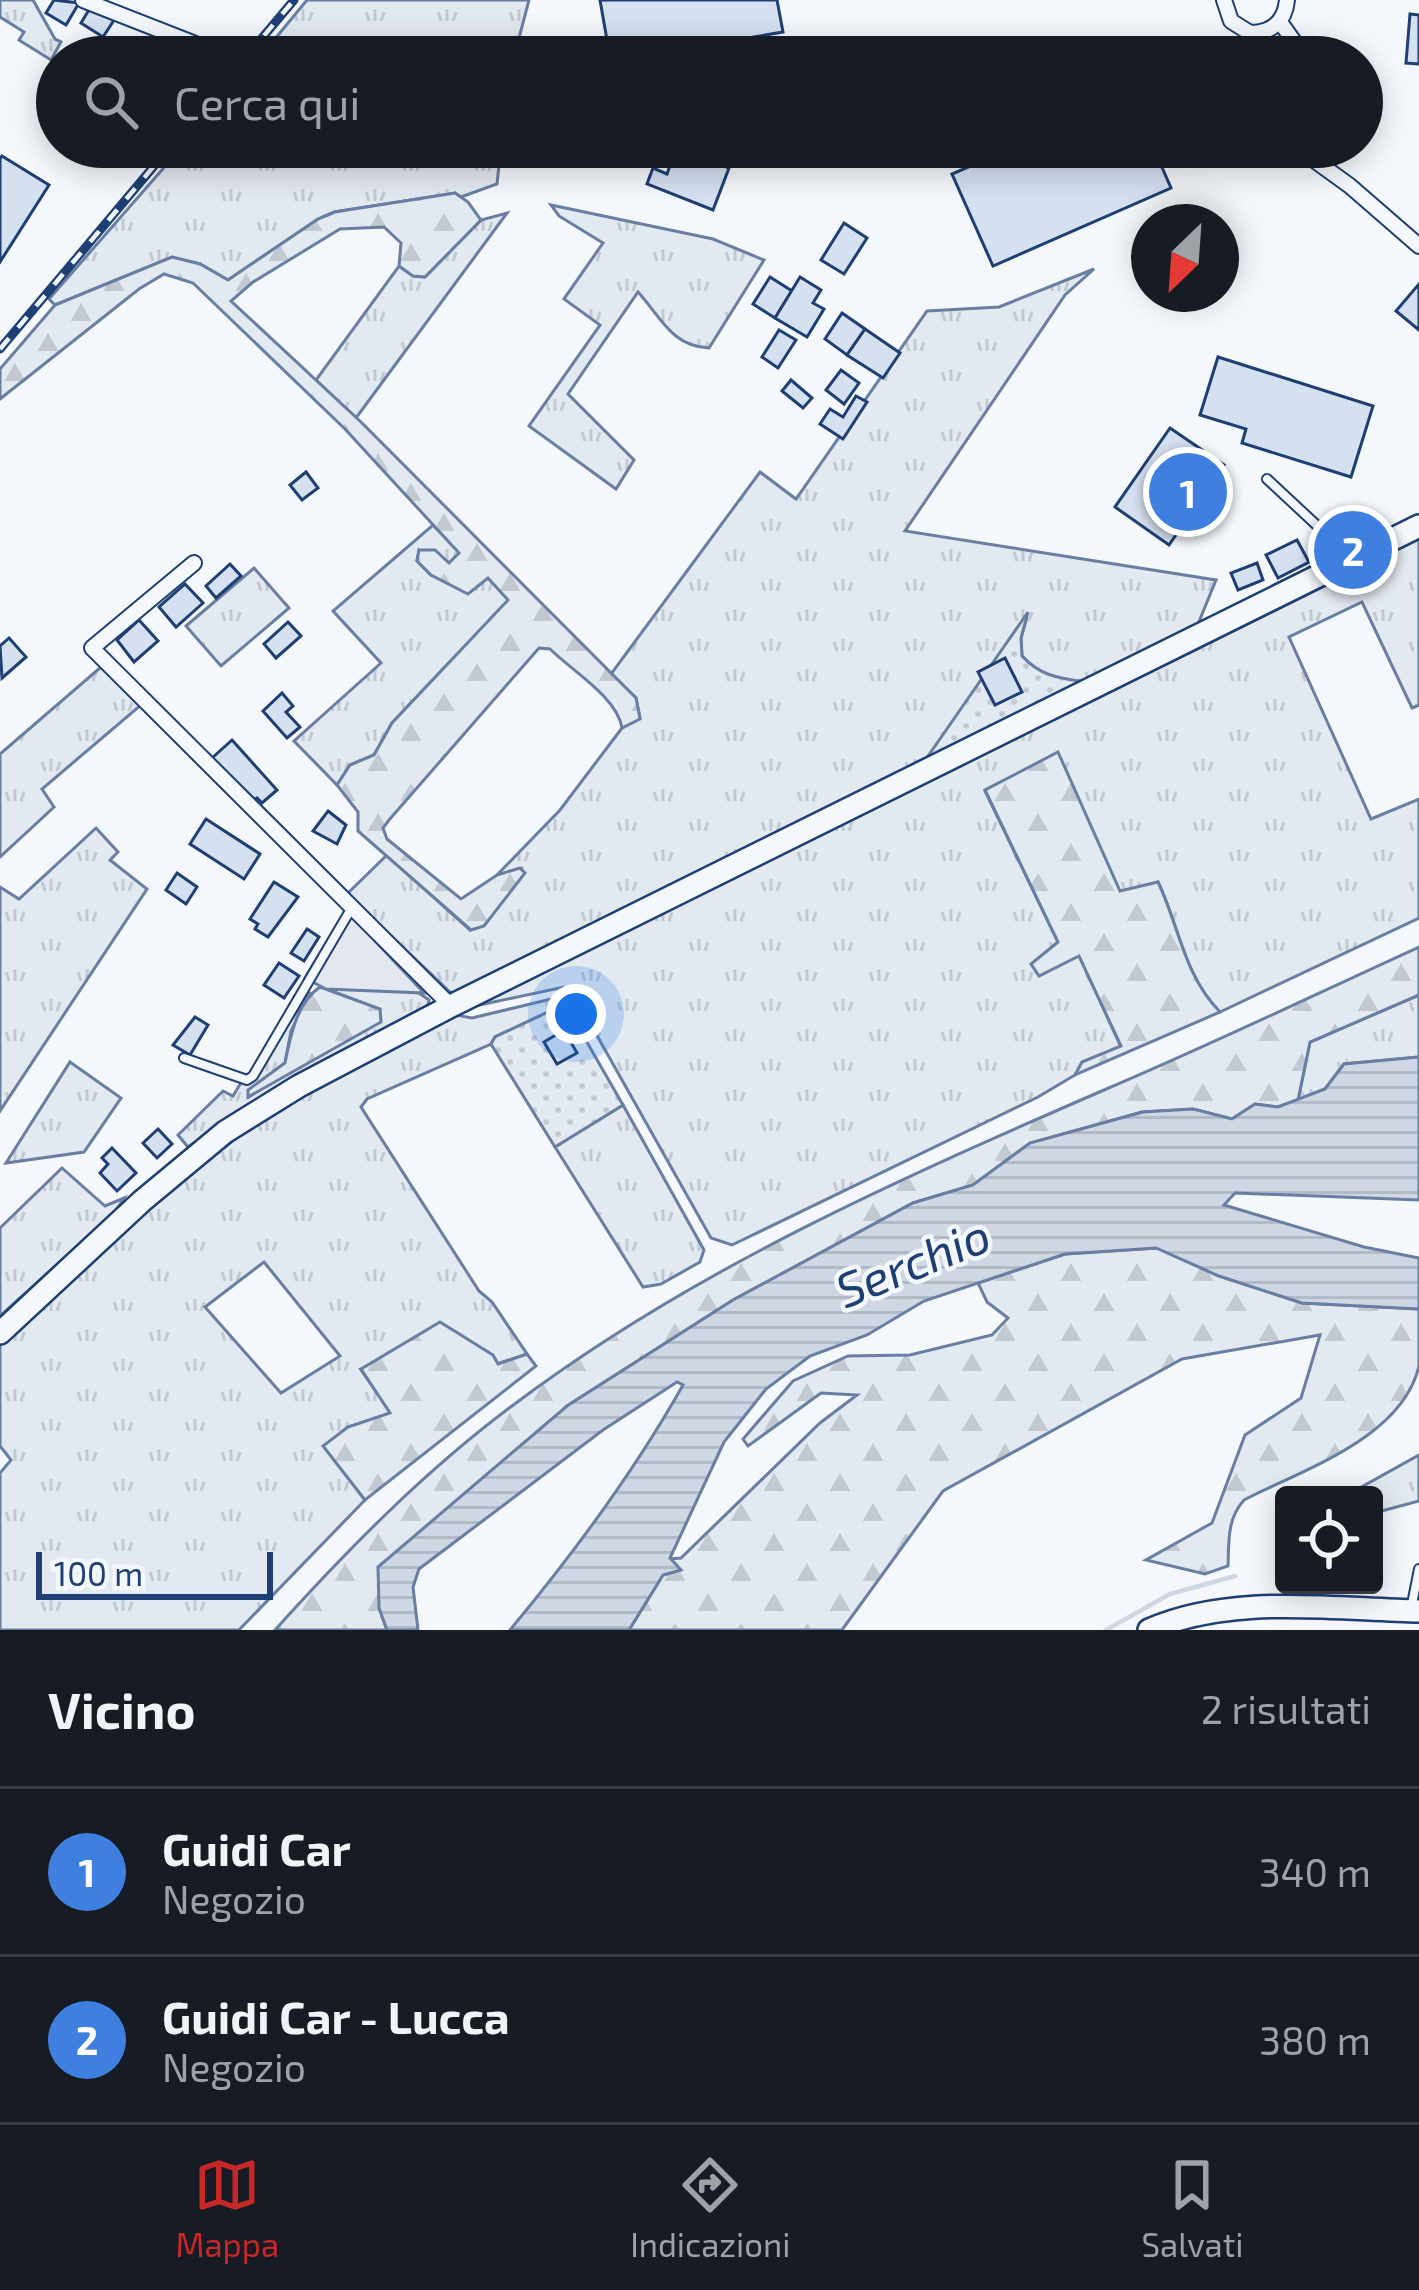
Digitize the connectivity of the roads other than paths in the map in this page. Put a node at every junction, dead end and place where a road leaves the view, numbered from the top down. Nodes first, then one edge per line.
1 (83, 0) edge
2 (1222, 0) edge
3 (1287, 0) edge
4 (1280, 22) junction
5 (175, 36) edge
6 (1290, 36) edge
7 (1323, 168) edge
8 (1419, 246) edge
9 (1267, 479) dead end
10 (1419, 526) edge
11 (1353, 559) junction
12 (194, 563) dead end
13 (352, 908) junction
14 (451, 1006) junction
15 (184, 1058) dead end
16 (0, 1333) edge
17 (1419, 1569) edge
18 (1415, 1611) edge
19 (1148, 1630) edge

1 - 5 street
2 - 4 street
3 - 4 street
4 - 6 street
7 - 8 street
9 - 11 lane
10 - 11 main road
11 - 14 main road
12 - 13 street
13 - 14 street
13 - 15 lane
14 - 16 main road
17 - 18 lane
18 - 19 main road

